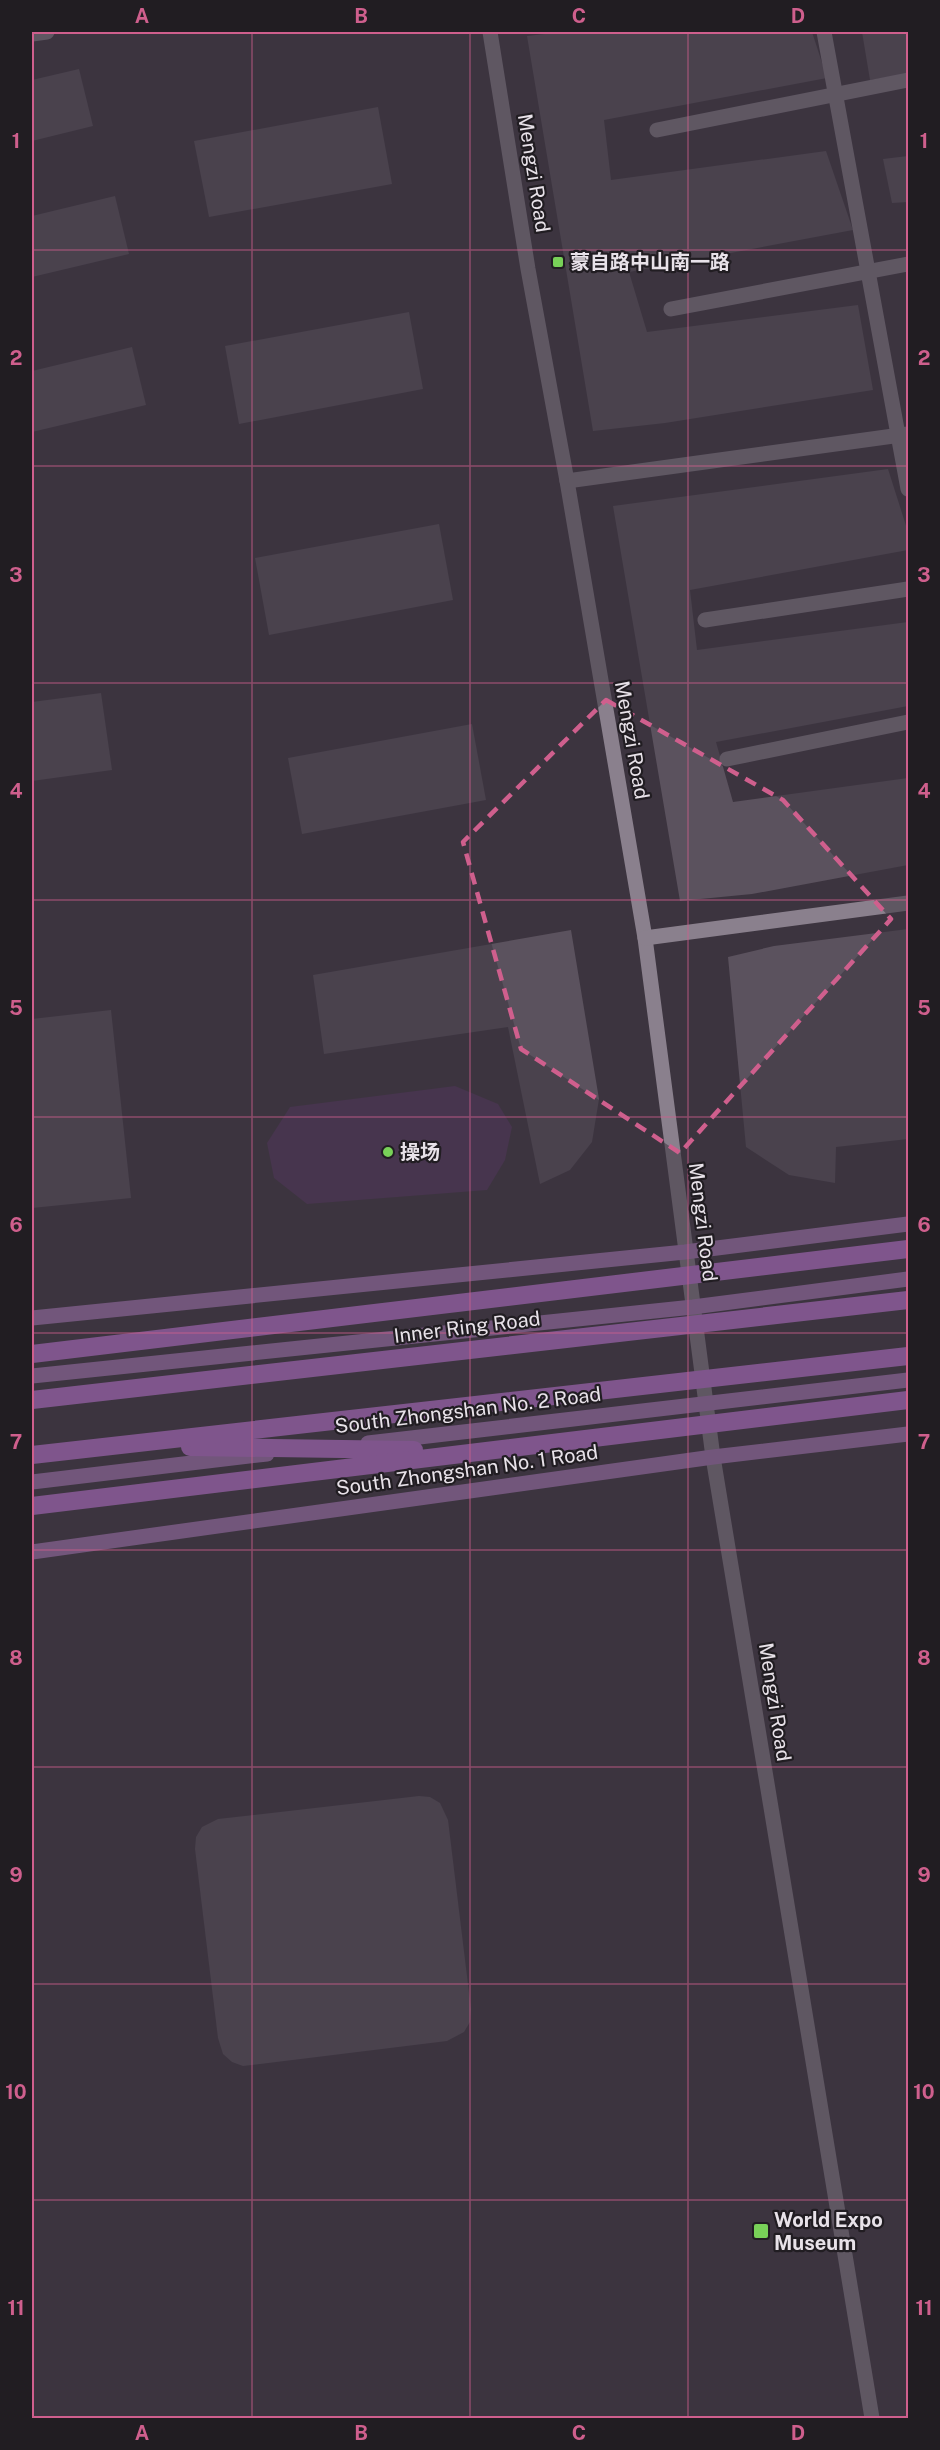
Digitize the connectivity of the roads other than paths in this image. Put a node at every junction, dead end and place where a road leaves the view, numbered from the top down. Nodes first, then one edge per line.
1 (47, 32) edge
2 (490, 32) edge
3 (824, 32) edge
4 (32, 34) edge
5 (909, 80) edge
6 (836, 93) junction
7 (657, 130) dead end
8 (909, 264) edge
9 (868, 270) junction
10 (671, 309) dead end
11 (904, 435) edge
12 (567, 481) junction
13 (909, 489) edge
14 (909, 589) edge
15 (705, 620) dead end
16 (909, 722) edge
17 (727, 759) dead end
18 (909, 903) edge
19 (645, 938) junction
20 (909, 1224) edge
21 (909, 1249) edge
22 (685, 1252) junction
23 (909, 1279) edge
24 (909, 1300) edge
25 (693, 1307) junction
26 (32, 1318) edge
27 (32, 1354) edge
28 (909, 1356) edge
29 (32, 1376) edge
30 (909, 1380) edge
31 (32, 1400) edge
32 (909, 1400) edge
33 (706, 1404) junction
34 (909, 1434) edge
35 (110, 1446) junction
36 (483, 1450) junction
37 (32, 1455) edge
38 (713, 1457) junction
39 (32, 1482) edge
40 (32, 1506) edge
41 (32, 1552) edge
42 (872, 2418) edge

1 - 4 street
2 - 12 street, Mengzi Road
3 - 6 street
5 - 6 street
6 - 7 street
6 - 9 street
8 - 9 street
9 - 10 street
9 - 11 street
11 - 12 street
11 - 13 street
12 - 19 street, Mengzi Road
14 - 15 street
16 - 17 street
18 - 19 street
19 - 22 street, Mengzi Road
20 - 22 main road
21 - 27 highway
22 - 25 street, Mengzi Road
22 - 26 main road
23 - 25 main road
24 - 31 highway, Inner Ring Road
25 - 29 main road
25 - 33 street, Mengzi Road
28 - 35 highway
30 - 33 main road, South Zhongshan No. 2 Road
32 - 36 highway
33 - 38 street, Mengzi Road
33 - 39 main road, South Zhongshan No. 2 Road
34 - 38 main road, South Zhongshan No. 1 Road
35 - 36 highway
35 - 37 highway
36 - 40 highway
38 - 41 main road, South Zhongshan No. 1 Road
38 - 42 street, Mengzi Road

